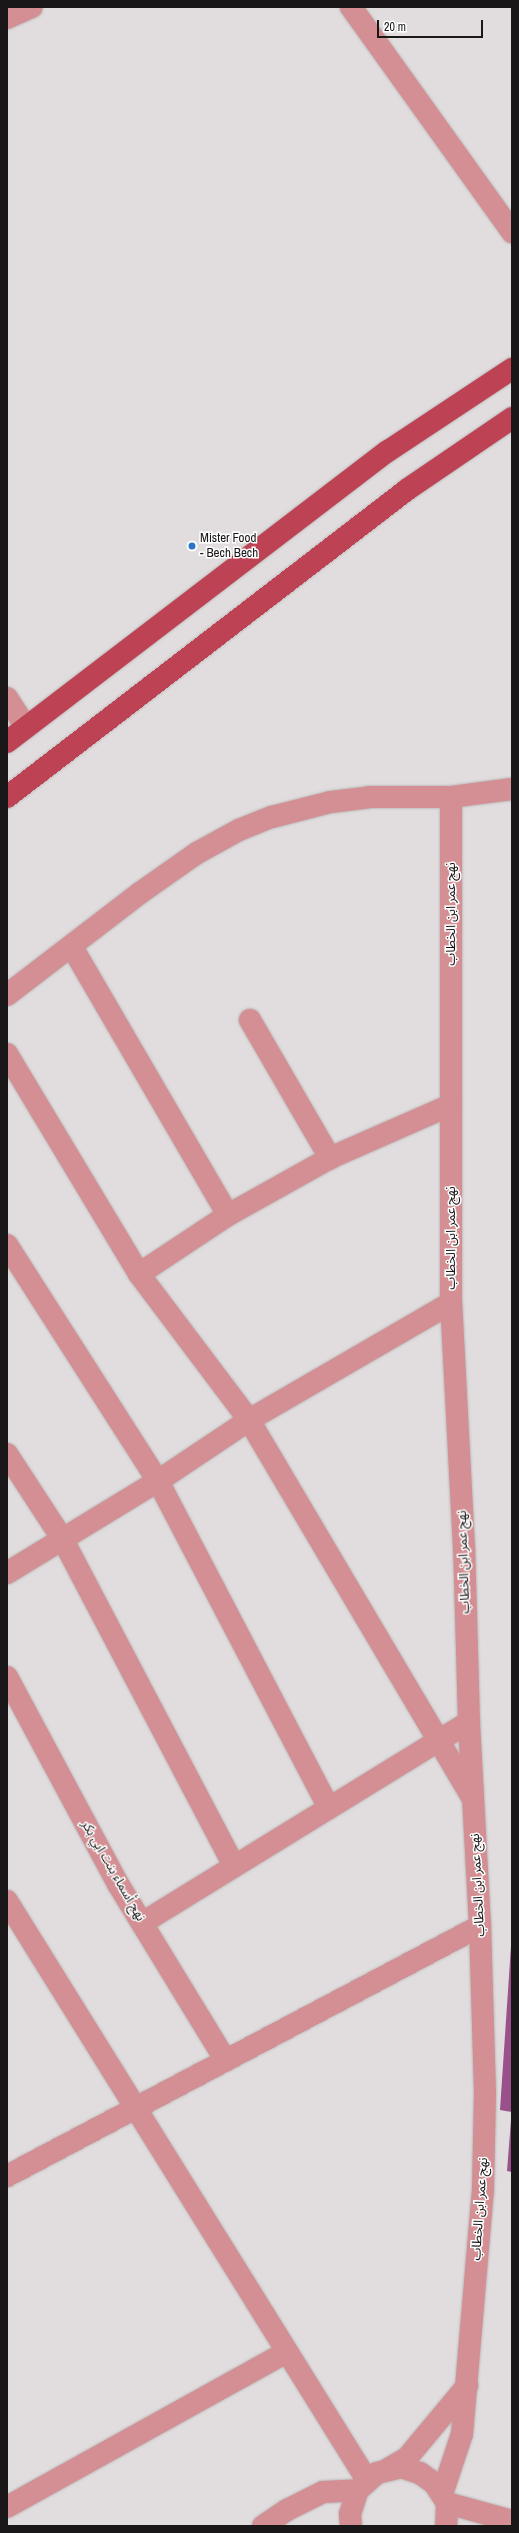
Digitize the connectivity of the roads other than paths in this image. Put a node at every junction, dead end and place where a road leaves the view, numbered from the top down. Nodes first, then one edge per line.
1 (32, 7) edge
2 (352, 7) edge
3 (7, 18) edge
4 (512, 232) edge
5 (512, 369) edge
6 (512, 418) edge
7 (7, 698) edge
8 (26, 727) junction
9 (7, 742) edge
10 (512, 789) edge
11 (7, 797) edge
12 (451, 797) junction
13 (72, 946) junction
14 (7, 995) edge
15 (250, 1020) dead end
16 (7, 1054) edge
17 (451, 1105) junction
18 (330, 1158) junction
19 (228, 1215) junction
20 (7, 1245) edge
21 (139, 1274) junction
22 (451, 1303) junction
23 (249, 1420) junction
24 (7, 1454) edge
25 (158, 1481) junction
26 (63, 1540) junction
27 (7, 1573) edge
28 (7, 1677) edge
29 (468, 1722) junction
30 (438, 1741) junction
31 (473, 1798) junction
32 (329, 1808) junction
33 (234, 1866) junction
34 (7, 1901) edge
35 (142, 1923) junction
36 (480, 1926) junction
37 (226, 2061) junction
38 (135, 2107) junction
39 (7, 2176) edge
40 (287, 2352) junction
41 (466, 2386) junction
42 (388, 2469) junction
43 (362, 2485) junction
44 (444, 2498) junction
45 (7, 2507) edge
46 (512, 2521) edge
47 (263, 2526) edge
48 (351, 2526) edge
49 (446, 2526) edge

1 - 3 street
2 - 4 street
5 - 8 main road
6 - 11 main road
7 - 8 street
8 - 9 main road
10 - 12 street
12 - 13 street
12 - 17 street, نهج عمر ابن الخطاب
13 - 14 street
13 - 19 street
15 - 18 street
16 - 21 street
17 - 18 street
17 - 22 street, نهج عمر ابن الخطاب
18 - 19 street
19 - 21 street
20 - 25 street
21 - 23 street
22 - 23 street
22 - 29 street, نهج عمر ابن الخطاب
23 - 25 street
23 - 30 street
24 - 26 street
25 - 26 street
25 - 32 street
26 - 27 street
26 - 33 street
28 - 35 street, نهج أسماء بنت ابي بكر
29 - 30 street
29 - 31 street, نهج عمر ابن الخطاب
30 - 31 street
30 - 32 street
31 - 36 street, نهج عمر ابن الخطاب
32 - 33 street
33 - 35 street
34 - 38 street
35 - 37 street, نهج أسماء بنت ابي بكر
36 - 37 street
36 - 41 street, نهج عمر ابن الخطاب
37 - 38 street
38 - 39 street
38 - 40 street
40 - 43 street
40 - 45 street
41 - 42 street
41 - 44 street, نهج عمر ابن الخطاب
42 - 43 street
42 - 44 street
43 - 47 street
43 - 48 street
44 - 46 street
44 - 49 street, نهج عمر ابن الخطاب

